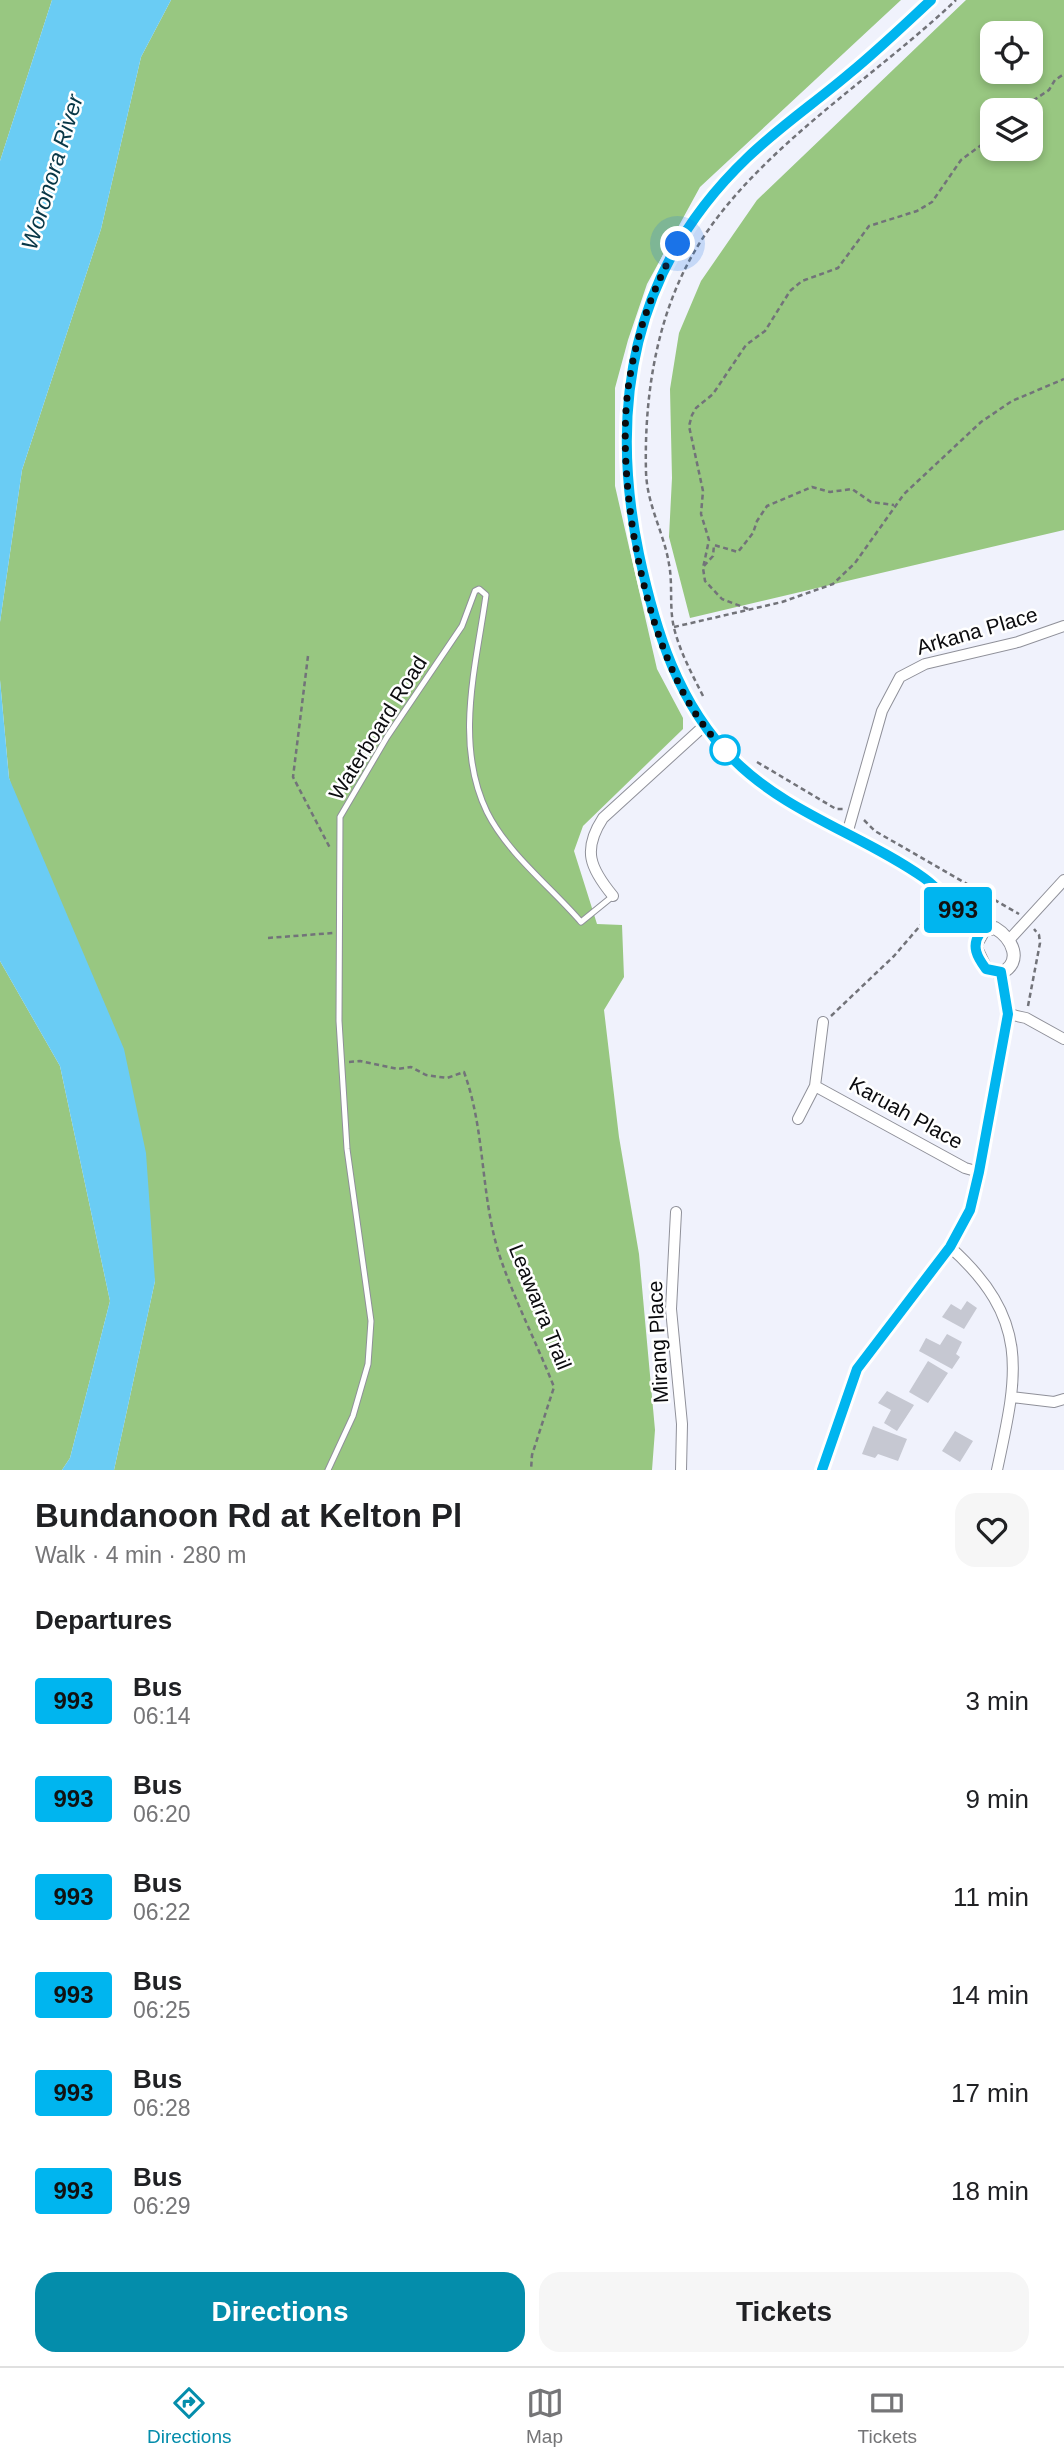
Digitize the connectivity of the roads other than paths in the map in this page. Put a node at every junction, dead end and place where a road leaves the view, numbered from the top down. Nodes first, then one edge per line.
1 (931, 0) edge
2 (1064, 626) edge
3 (705, 726) junction
4 (847, 834) junction
5 (1064, 880) edge
6 (613, 896) joint
7 (980, 933) junction
8 (1009, 940) junction
9 (1001, 972) junction
10 (1008, 1014) junction
11 (823, 1022) road end
12 (1064, 1039) edge
13 (815, 1086) junction
14 (798, 1119) dead end
15 (979, 1172) junction
16 (676, 1212) dead end
17 (950, 1247) junction
18 (1011, 1396) junction
19 (1064, 1399) edge
20 (328, 1470) edge
21 (681, 1470) edge
22 (822, 1470) edge
23 (997, 1470) edge

1 - 3 street
2 - 4 street, Arkana Place
3 - 4 street
3 - 6 street
4 - 7 street
5 - 8 street
6 - 20 lane, Waterboard Road
7 - 8 street
7 - 9 street
8 - 9 street
9 - 10 street
10 - 12 street
10 - 15 street
11 - 13 street, Karuah Place
13 - 14 street, Karuah Place
13 - 15 street, Karuah Place
15 - 17 street
16 - 21 street, Mirang Place
17 - 18 street
17 - 22 street
18 - 19 street
18 - 23 street

